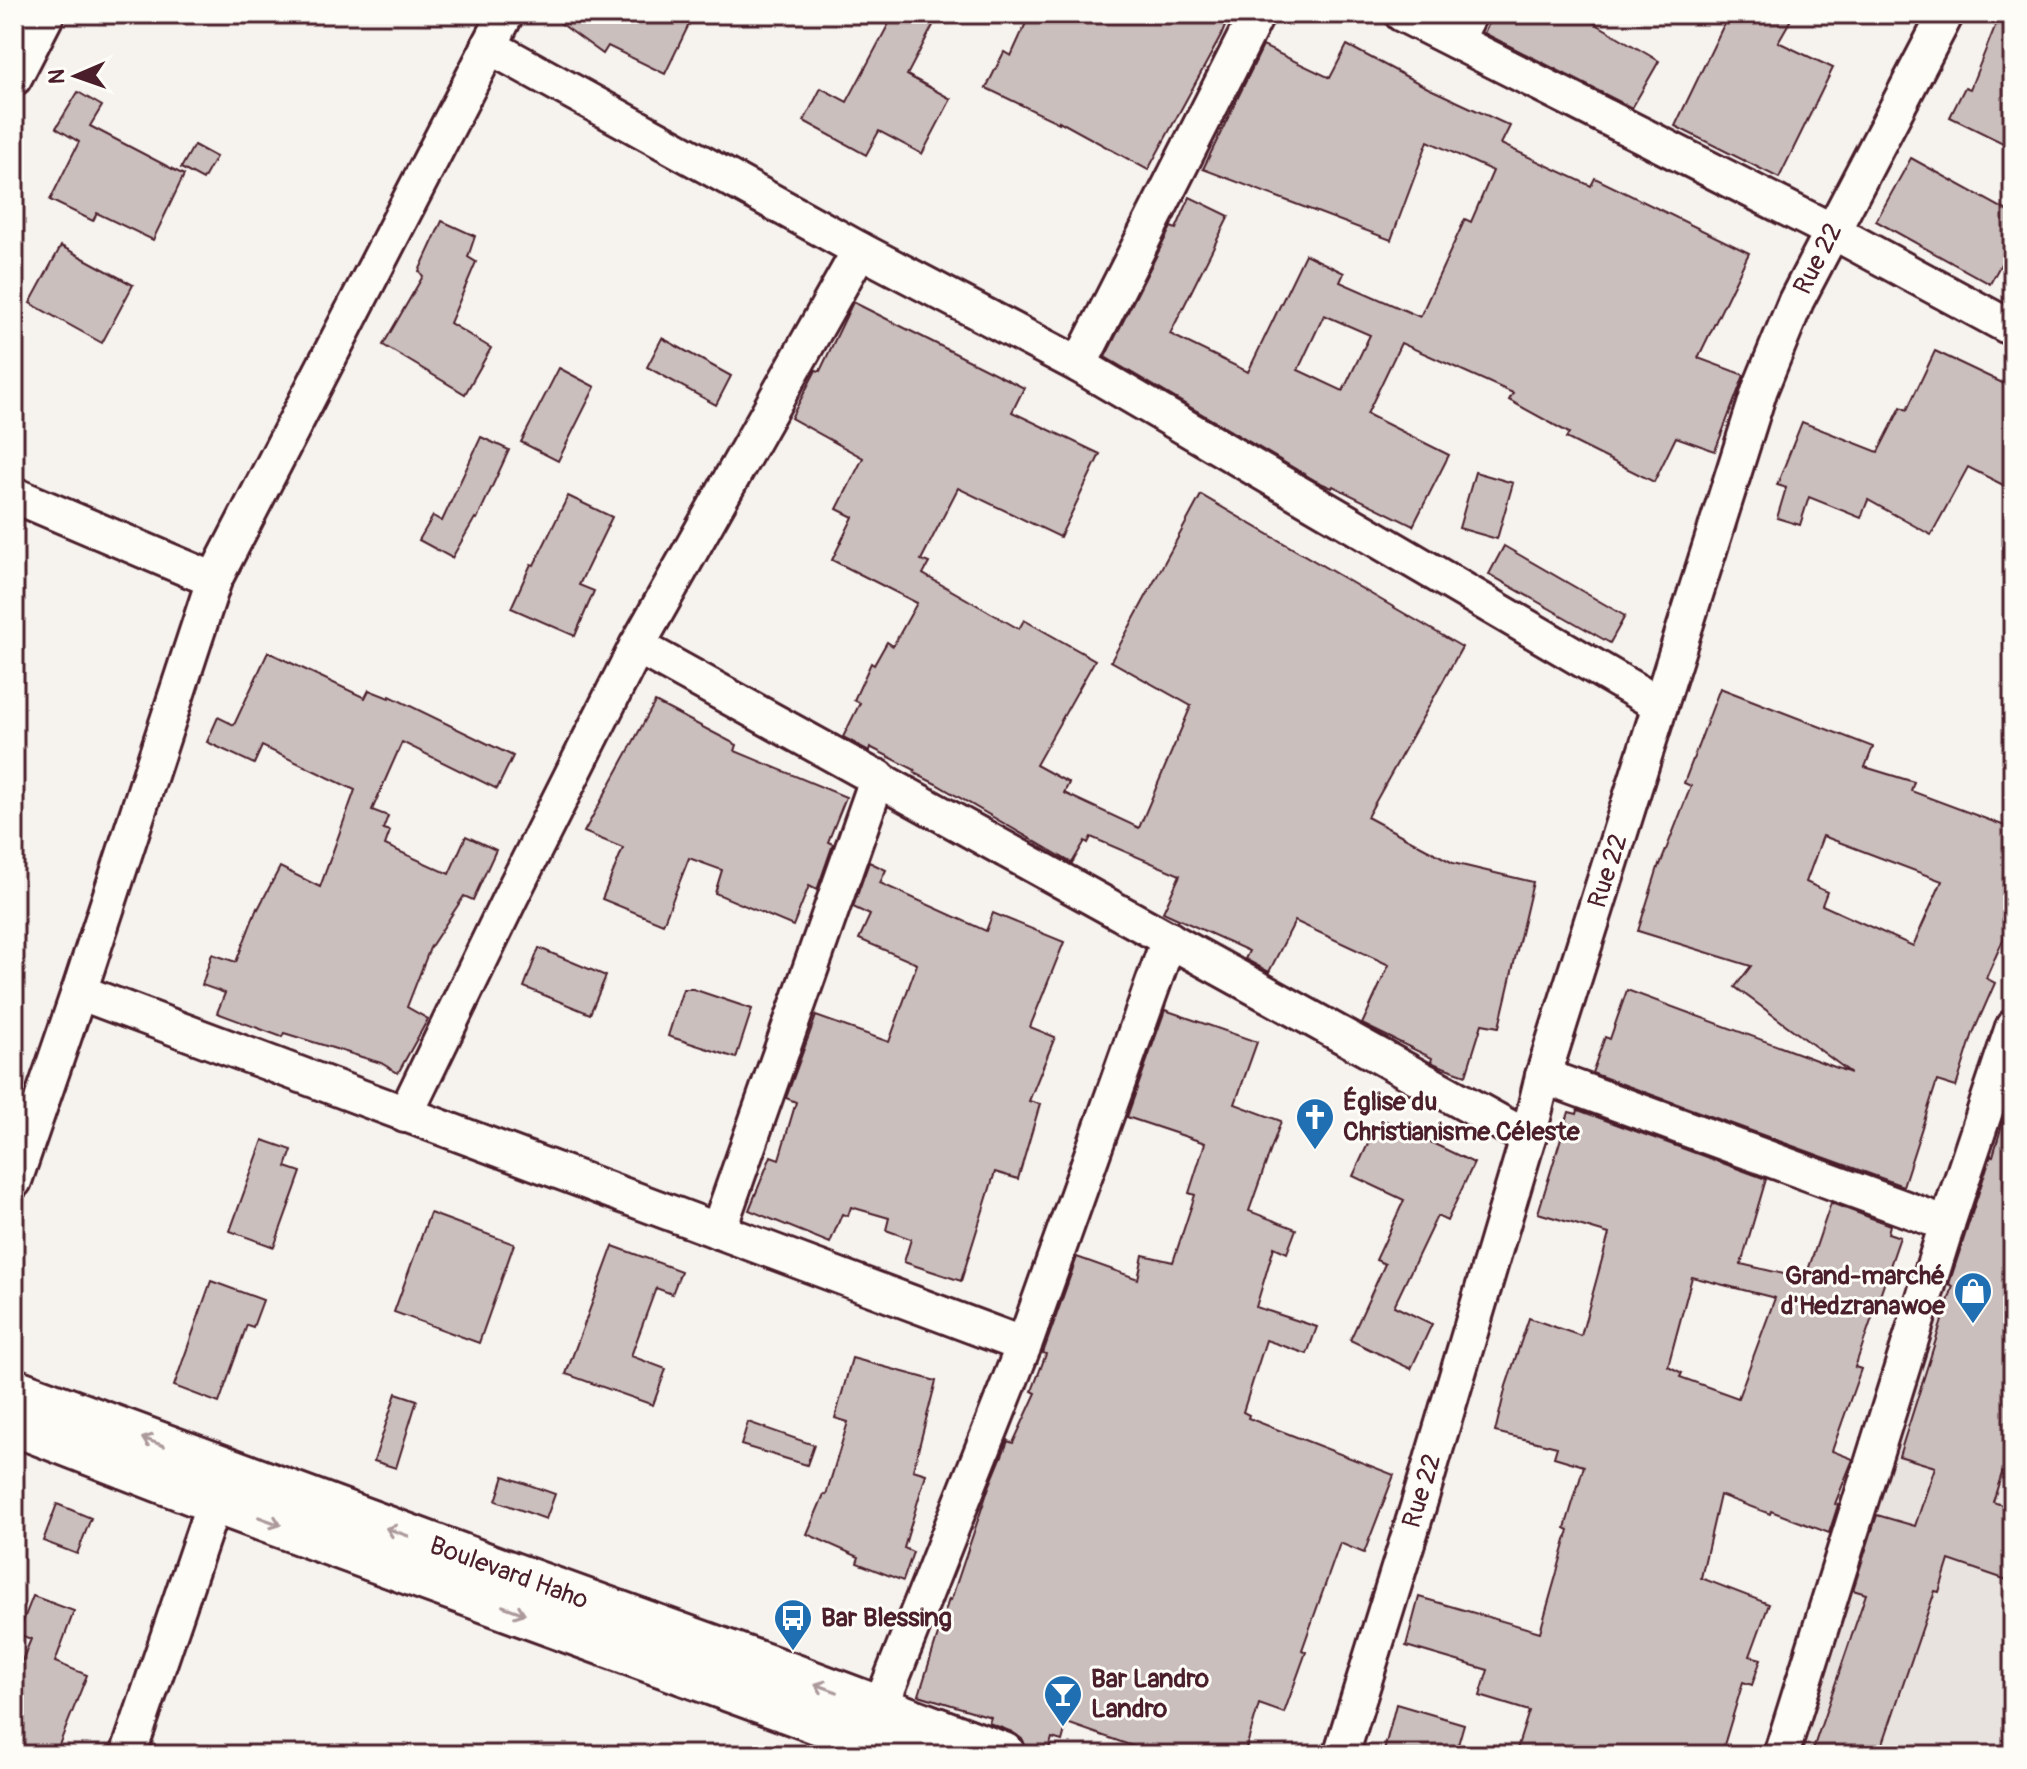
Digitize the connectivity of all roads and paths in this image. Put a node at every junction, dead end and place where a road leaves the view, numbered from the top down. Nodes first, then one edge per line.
1 (47, 14) edge
2 (506, 14) edge
3 (1257, 14) edge
4 (1402, 14) edge
5 (1946, 14) edge
6 (1462, 27) edge
7 (489, 46) junction
8 (14, 78) edge
9 (1832, 231) junction
10 (860, 250) junction
11 (2013, 329) edge
12 (1079, 365) junction
13 (14, 495) edge
14 (214, 580) junction
15 (637, 646) junction
16 (1660, 705) junction
17 (878, 777) junction
18 (1169, 939) junction
19 (79, 992) junction
20 (2013, 1027) edge
21 (1543, 1076) junction
22 (405, 1115) junction
23 (1528, 1138) junction
24 (14, 1181) edge
25 (1947, 1224) junction
26 (718, 1231) junction
27 (1024, 1345) junction
28 (14, 1391) edge
29 (14, 1423) edge
30 (220, 1484) junction
31 (885, 1740) edge
32 (128, 1755) edge
33 (1003, 1755) edge
34 (1341, 1755) edge
35 (1781, 1755) edge

1 - 8 street
2 - 7 street
3 - 12 street
4 - 6 street
5 - 9 street, Rue 22
6 - 9 street
7 - 10 street
7 - 14 street
9 - 11 street
9 - 16 street, Rue 22
10 - 12 street
10 - 15 street
12 - 16 street
13 - 14 street
14 - 19 street
15 - 17 street
15 - 22 street
16 - 21 street, Rue 22
17 - 18 street
17 - 26 street
18 - 23 street
18 - 27 street
19 - 22 street
19 - 24 street
20 - 25 street
21 - 23 street, Rue 22
21 - 25 street
22 - 26 street
23 - 34 street, Rue 22
25 - 35 street
26 - 27 street
27 - 31 street
30 -> 28 main road, Boulevard Haho
29 - 30 main road, Boulevard Haho
30 - 31 main road, Boulevard Haho
30 - 32 street
31 - 33 main road, Boulevard Haho

